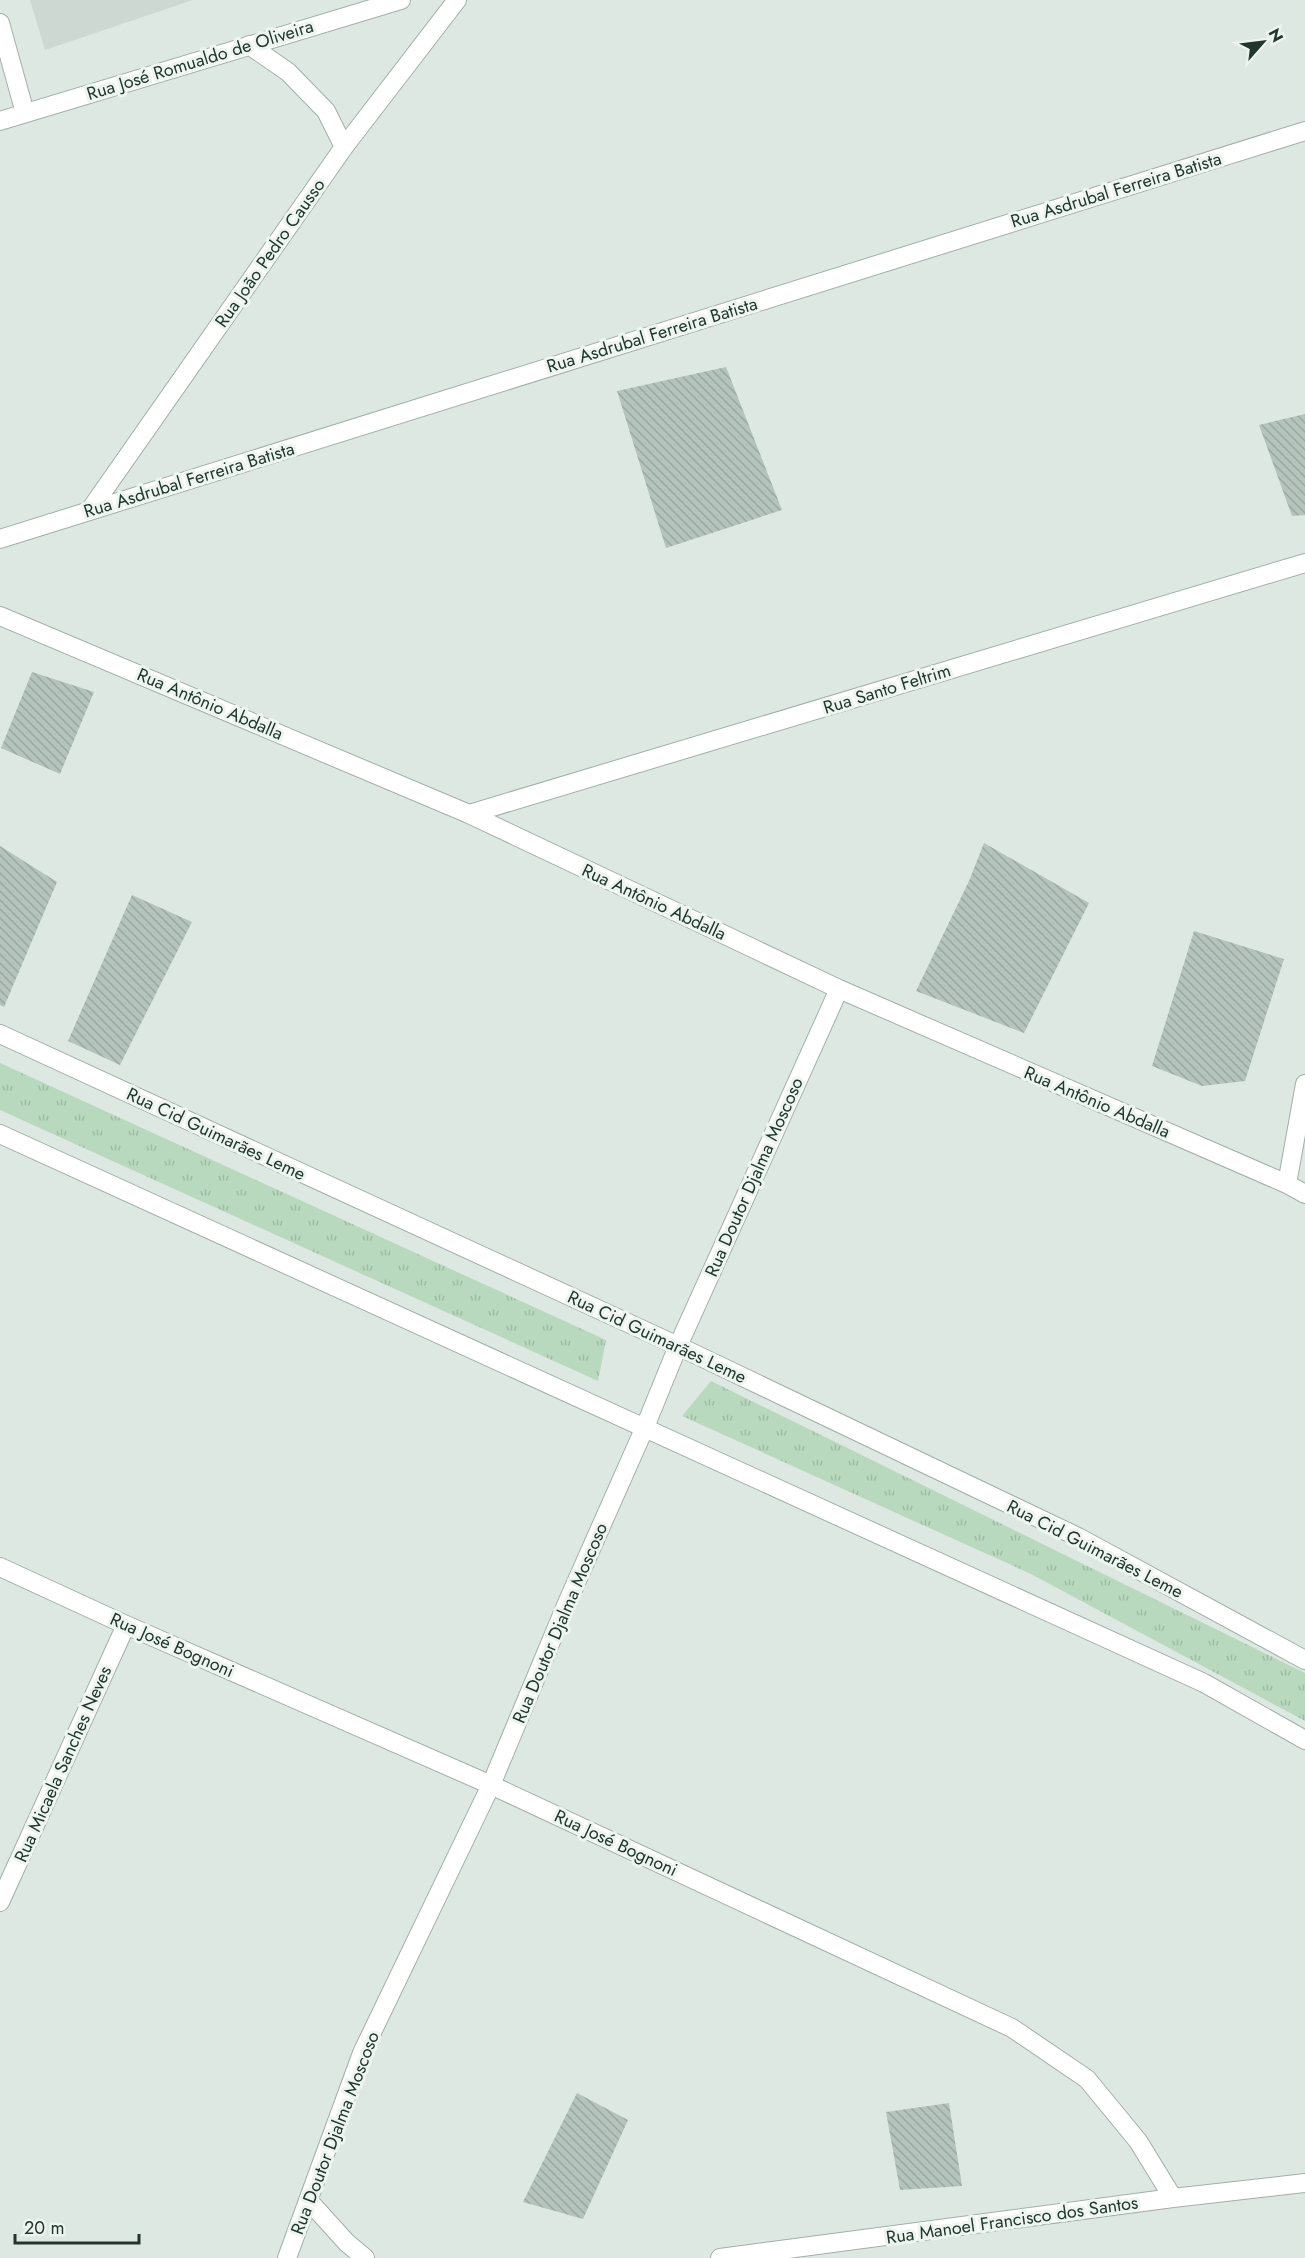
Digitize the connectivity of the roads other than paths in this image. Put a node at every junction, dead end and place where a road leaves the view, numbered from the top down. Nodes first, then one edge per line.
1 (401, 0) edge
2 (457, 0) edge
3 (0, 23) edge
4 (249, 45) junction
5 (25, 113) junction
6 (0, 121) edge
7 (1305, 131) edge
8 (344, 147) junction
9 (90, 510) junction
10 (0, 539) edge
11 (1305, 563) edge
12 (0, 616) edge
13 (469, 814) junction
14 (839, 990) junction
15 (0, 1034) edge
16 (1305, 1084) edge
17 (0, 1134) edge
18 (1287, 1184) junction
19 (1305, 1194) edge
20 (678, 1346) junction
21 (645, 1427) junction
22 (0, 1568) edge
23 (126, 1625) junction
24 (1305, 1659) edge
25 (1305, 1740) edge
26 (491, 1785) junction
27 (0, 1902) edge
28 (1305, 2183) edge
29 (1173, 2198) junction
30 (309, 2201) junction
31 (287, 2258) edge
32 (365, 2258) edge
33 (720, 2258) edge

1 - 4 street, Rua José Romualdo de Oliveira
2 - 8 street, Rua João Pedro Causso
3 - 5 street
4 - 5 street, Rua José Romualdo de Oliveira
4 - 8 street
5 - 6 street, Rua José Romualdo de Oliveira
7 - 9 street, Rua Asdrubal Ferreira Batista
8 - 9 street, Rua João Pedro Causso
9 - 10 street, Rua Asdrubal Ferreira Batista
11 - 13 street, Rua Santo Feltrim
12 - 13 street, Rua Antônio Abdalla
13 - 14 street, Rua Antônio Abdalla
14 - 18 street, Rua Antônio Abdalla
14 - 20 street, Rua Doutor Djalma Moscoso
15 - 20 street, Rua Cid Guimarães Leme
16 - 18 street
17 - 21 street
18 - 19 street, Rua Antônio Abdalla
20 - 21 street, Rua Doutor Djalma Moscoso
20 - 24 street, Rua Cid Guimarães Leme
21 - 25 street
21 - 26 street, Rua Doutor Djalma Moscoso
22 - 23 street, Rua José Bognoni
23 - 26 street, Rua José Bognoni
23 - 27 street, Rua Micaela Sanches Neves
26 - 29 street, Rua José Bognoni
26 - 30 street, Rua Doutor Djalma Moscoso
28 - 29 street, Rua Manoel Francisco dos Santos
29 - 33 street, Rua Manoel Francisco dos Santos
30 - 31 street, Rua Doutor Djalma Moscoso
30 - 32 street

